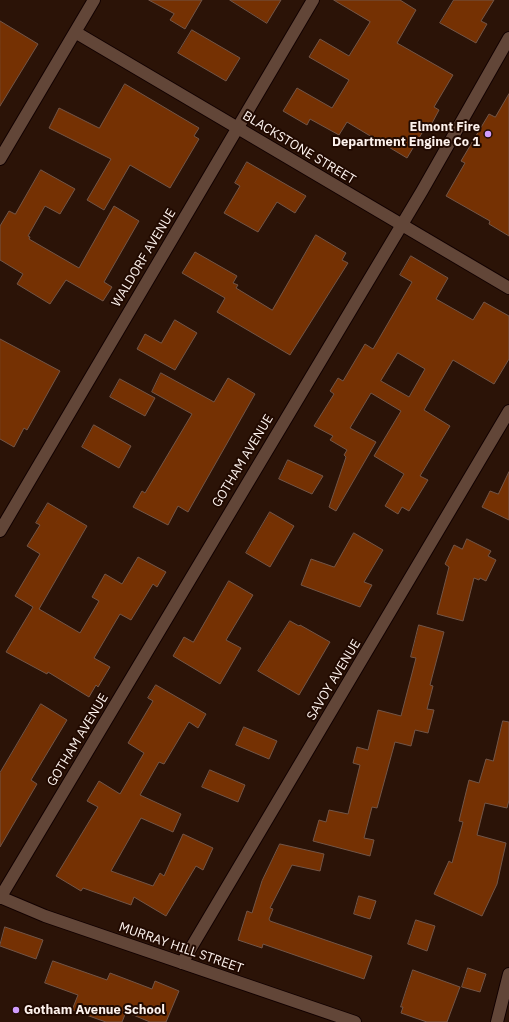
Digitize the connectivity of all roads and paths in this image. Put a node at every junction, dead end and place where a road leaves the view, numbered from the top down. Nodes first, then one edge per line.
1 (94, 0) edge
2 (313, 0) edge
3 (75, 32) junction
4 (509, 38) edge
5 (238, 128) junction
6 (0, 159) edge
7 (401, 224) junction
8 (509, 288) edge
9 (509, 411) edge
10 (0, 530) edge
11 (0, 897) edge
12 (182, 963) junction
13 (509, 974) edge
14 (355, 1022) edge
15 (497, 1022) edge

1 - 3 street
2 - 5 street, WALDORF AVENUE
3 - 5 street, BLACKSTONE STREET
3 - 6 street
4 - 7 street, GOTHAM AVENUE
5 - 7 street, BLACKSTONE STREET
5 - 10 street, WALDORF AVENUE
7 - 8 street, BLACKSTONE STREET
7 - 11 street, GOTHAM AVENUE
9 - 12 street, SAVOY AVENUE
11 - 12 street, MURRAY HILL STREET
12 - 14 street, MURRAY HILL STREET
13 - 15 street

